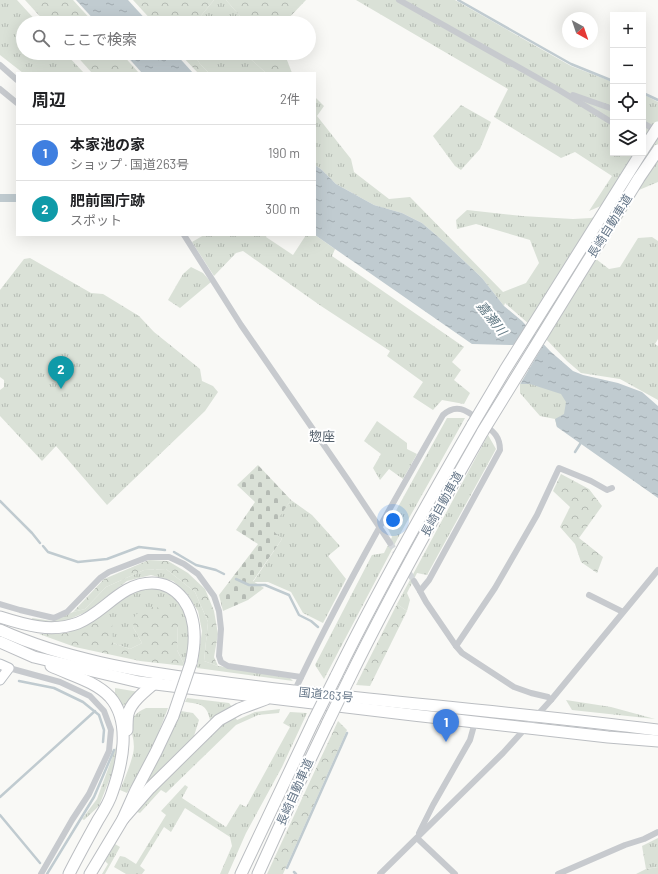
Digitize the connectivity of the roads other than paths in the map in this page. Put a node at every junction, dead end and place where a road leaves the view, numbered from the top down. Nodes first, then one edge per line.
1 (399, 0) edge
2 (405, 0) edge
3 (414, 9) junction
4 (0, 65) edge
5 (16, 79) edge
6 (0, 89) edge
7 (559, 90) junction
8 (16, 102) edge
9 (610, 108) edge
10 (610, 121) edge
11 (646, 125) edge
12 (658, 127) edge
13 (658, 132) edge
14 (646, 143) edge
15 (646, 145) edge
16 (658, 150) edge
17 (639, 156) edge
18 (185, 236) edge
19 (612, 488) dead end
20 (379, 527) junction
21 (390, 544) tunnel mouth
22 (658, 570) edge
23 (414, 581) tunnel mouth
24 (420, 591) junction
25 (589, 595) dead end
26 (0, 604) edge
27 (623, 612) junction
28 (0, 617) edge
29 (0, 630) edge
30 (0, 642) edge
31 (456, 646) junction
32 (34, 657) junction
33 (0, 664) edge
34 (10, 668) junction
35 (163, 675) junction
36 (301, 677) junction
37 (0, 680) edge
38 (154, 684) junction
39 (294, 692) junction
40 (270, 698) junction
41 (551, 700) junction
42 (536, 716) junction
43 (475, 722) junction
44 (525, 727) junction
45 (658, 730) edge
46 (658, 741) edge
47 (112, 794) junction
48 (123, 819) junction
49 (658, 832) edge
50 (417, 838) junction
51 (41, 874) edge
52 (69, 874) edge
53 (90, 874) edge
54 (241, 874) edge
55 (258, 874) edge
56 (380, 874) edge
57 (455, 874) edge
58 (558, 874) edge

1 - 3 street
2 - 3 street
3 - 7 street
4 - 5 street
6 - 8 street
7 - 9 street
7 - 10 street
11 - 13 street
12 - 15 highway, bridge
14 - 16 street
16 - 55 highway, 長崎自動車道, bridge
17 - 54 highway, 長崎自動車道, bridge
18 - 20 street
19 - 31 street
20 - 21 street
20 - 24 street
20 - 36 street
22 - 27 street
23 - 24 street
24 - 31 street
25 - 27 street
26 - 36 street
27 - 41 street
28 - 48 highway, bridge
29 - 35 highway, 国道263号
30 - 32 highway, 国道263号
31 - 41 street
32 - 38 highway, 国道263号
32 - 47 highway
33 - 34 street
34 - 37 street
34 - 51 street
35 - 38 highway
35 - 39 highway, 国道263号
36 - 39 street
38 - 40 highway, 国道263号
38 - 47 highway
39 - 42 highway, 国道263号
40 - 43 highway, 国道263号
40 - 48 highway
41 - 42 street
42 - 44 street
42 - 45 highway, 国道263号
43 - 44 highway, 国道263号
43 - 50 street
44 - 46 highway, 国道263号
44 - 50 street
47 - 52 highway
48 - 53 highway
49 - 58 street
50 - 56 street
50 - 57 street

